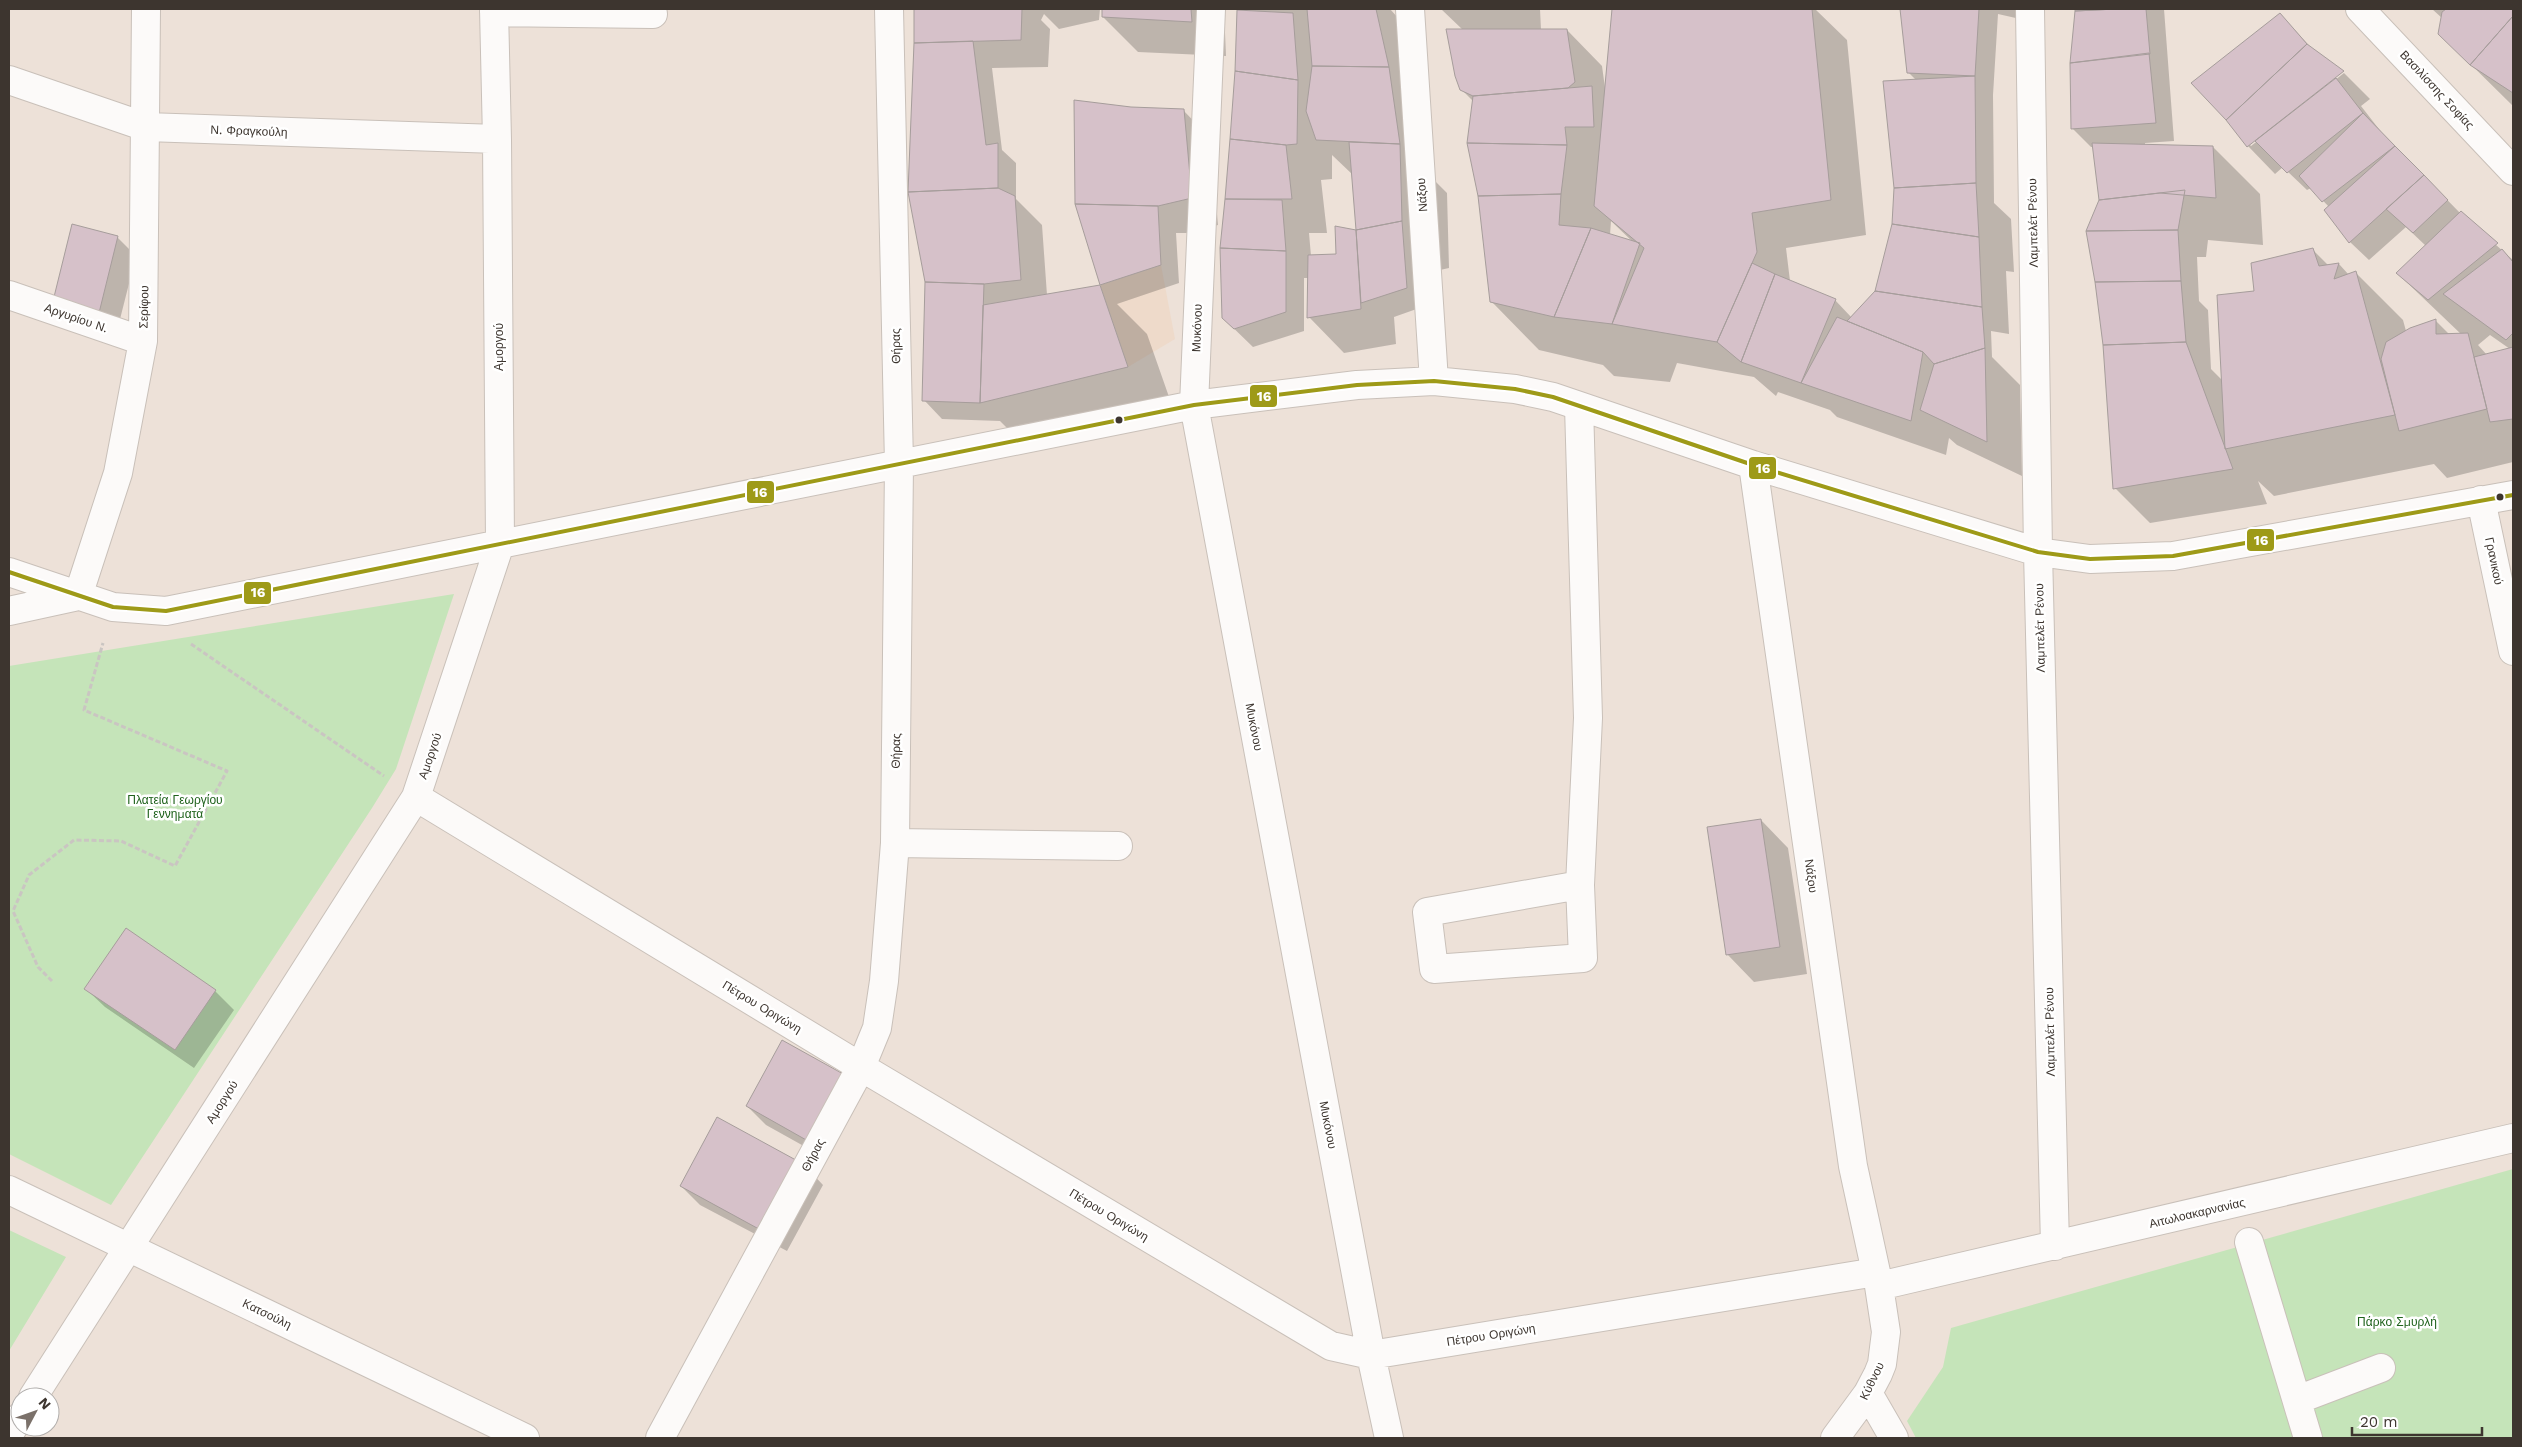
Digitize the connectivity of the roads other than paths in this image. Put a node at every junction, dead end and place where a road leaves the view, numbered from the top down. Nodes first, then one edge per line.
1 (146, 9) edge
2 (889, 9) edge
3 (1211, 9) edge
4 (1410, 9) edge
5 (2030, 9) edge
6 (2360, 9) edge
7 (494, 10) edge
8 (653, 14) dead end
9 (9, 80) edge
10 (146, 127) junction
11 (498, 139) junction
12 (2513, 171) edge
13 (9, 295) edge
14 (144, 341) junction
15 (1434, 381) junction
16 (1194, 404) junction
17 (1579, 406) junction
18 (898, 464) junction
19 (1753, 465) junction
20 (2513, 495) edge
21 (2481, 500) junction
22 (500, 544) junction
23 (2038, 552) junction
24 (9, 572) edge
25 (78, 596) junction
26 (9, 612) edge
27 (2513, 651) edge
28 (416, 797) junction
29 (894, 843) junction
30 (1118, 846) dead end
31 (1580, 884) junction
32 (861, 1067) junction
33 (2513, 1138) edge
34 (9, 1190) edge
35 (2249, 1242) dead end
36 (2055, 1246) junction
37 (129, 1248) junction
38 (1878, 1279) junction
39 (1371, 1355) junction
40 (2381, 1368) dead end
41 (39, 1387) edge
42 (1868, 1393) junction
43 (2297, 1400) junction
44 (525, 1438) edge
45 (660, 1438) edge
46 (1389, 1438) edge
47 (1834, 1438) edge
48 (1894, 1438) edge
49 (2308, 1438) edge

1 - 10 street, Σερίφου
2 - 18 street, Θήρας
3 - 16 street, Μυκόνου
4 - 15 street, Νάξου
5 - 23 street, Λαμπελέτ Ρένου
6 - 12 street, Βασιλίσσης Σοφίας
7 - 8 street, Αμοργού
7 - 11 street, Αμοργού
9 - 10 street, Ν. Φραγκούλη
10 - 11 street, Ν. Φραγκούλη
10 - 14 street, Σερίφου
11 - 22 street, Αμοργού
13 - 14 street, Αργυρίου Ν.
14 - 25 street, Σερίφου
15 - 16 street
15 - 17 street
16 - 18 street
16 - 39 street, Μυκόνου
17 - 19 street
17 - 31 street
18 - 22 street
18 - 29 street, Θήρας
19 - 23 street
19 - 38 street, Νάξου
20 - 21 street
21 - 23 street
21 - 27 street, Γρανικού
22 - 25 street
22 - 28 street, Αμοργού
23 - 36 street, Λαμπελέτ Ρένου
24 - 25 street
25 - 26 street
28 - 32 street, Πέτρου Οριγώνη
28 - 37 street, Αμοργού
29 - 30 street
29 - 32 street, Θήρας
31 - 31 street
32 - 39 street, Πέτρου Οριγώνη
32 - 45 street, Θήρας
33 - 36 street, Αιτωλοακαρνανίας
34 - 37 street, Κατσούλη
35 - 43 street
36 - 38 street, Αιτωλοακαρνανίας
37 - 41 street, Αμοργού
37 - 44 street, Κατσούλη
38 - 39 street, Πέτρου Οριγώνη
38 - 42 street, Κύθνου
39 - 46 street, Μυκόνου
40 - 43 street
42 - 47 street, Κύθνου
42 - 48 street
43 - 49 street

